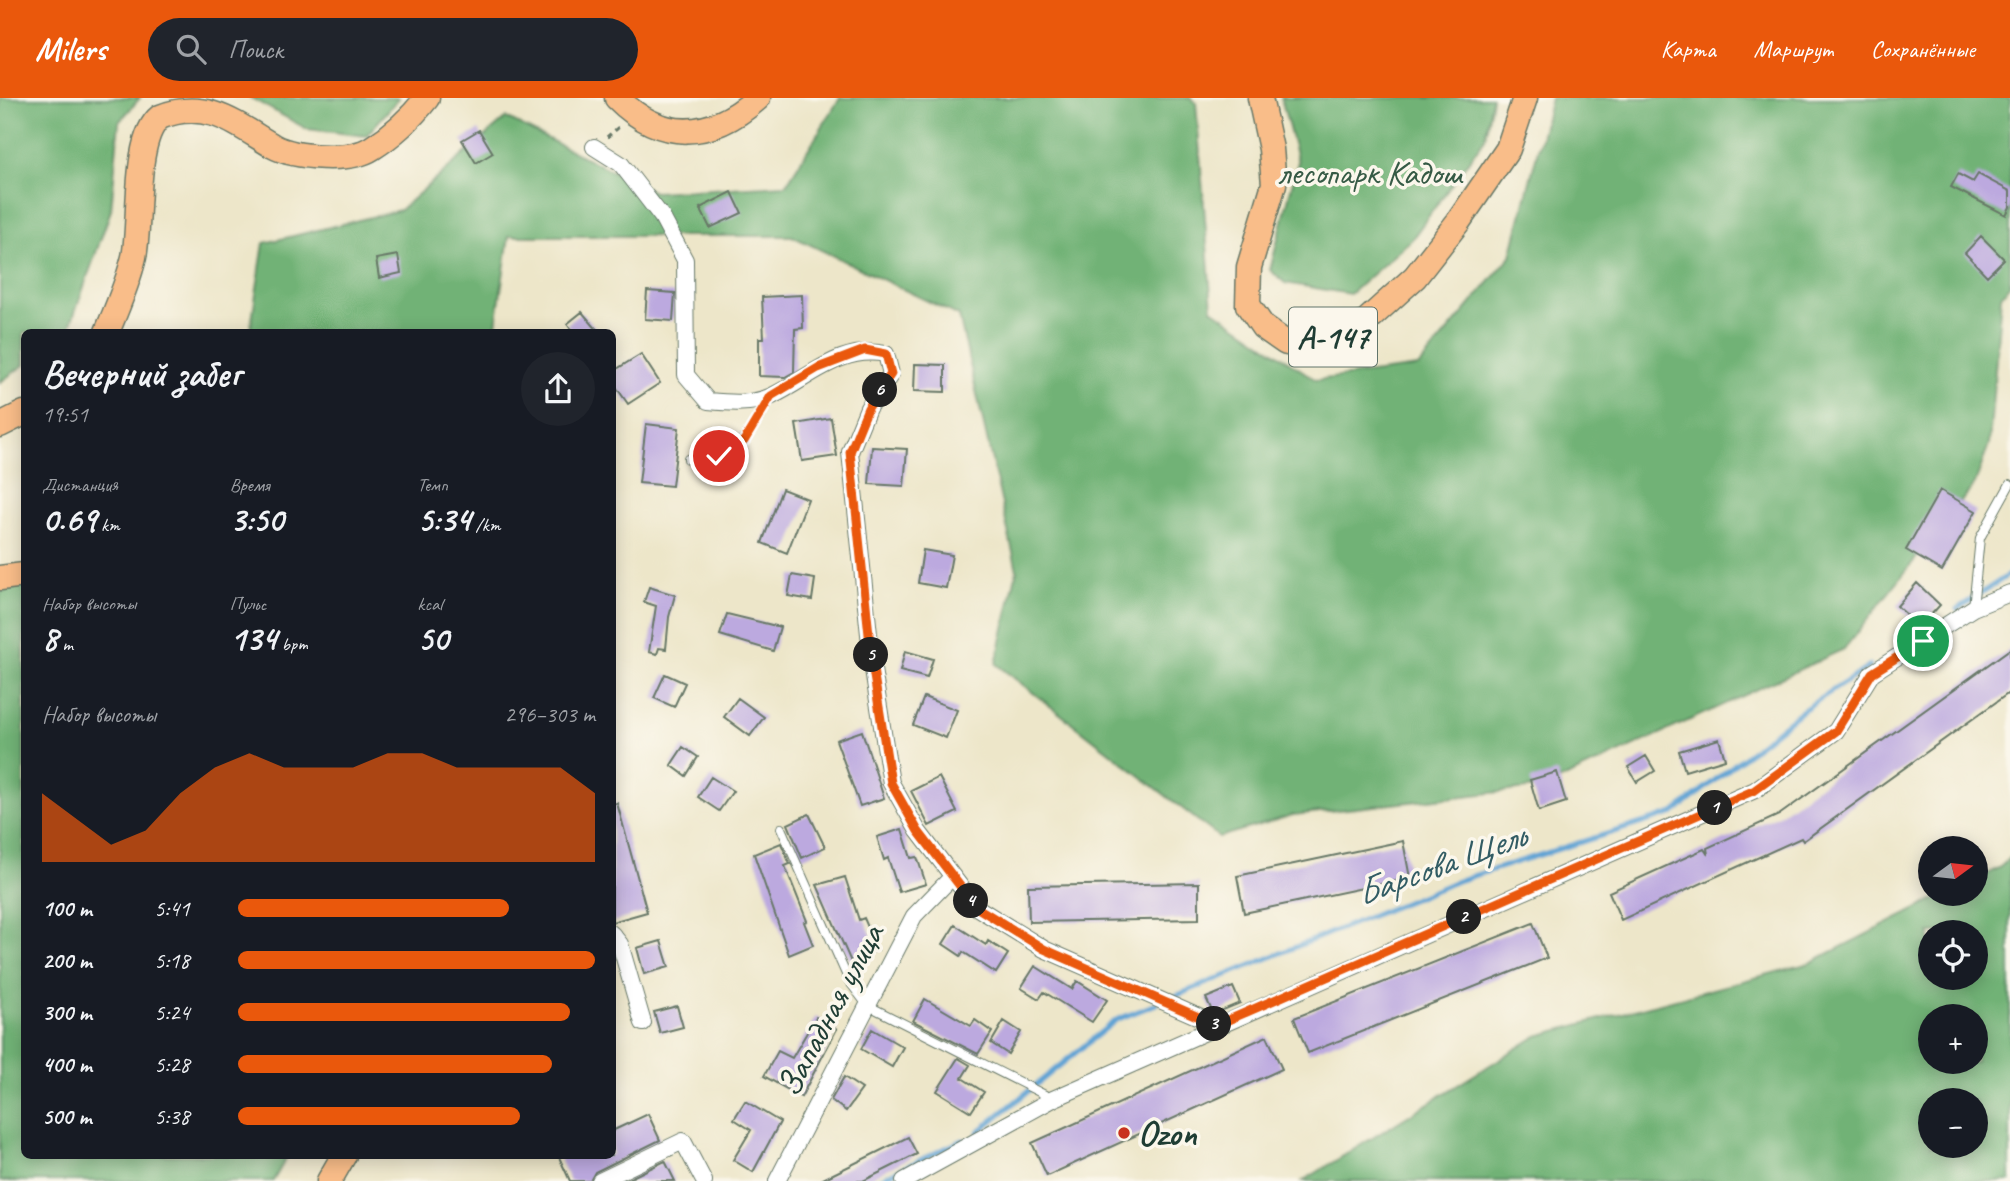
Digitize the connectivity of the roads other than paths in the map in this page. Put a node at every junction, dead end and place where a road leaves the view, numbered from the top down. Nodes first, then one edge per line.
1 (427, 98) edge
2 (758, 98) edge
3 (1260, 98) edge
4 (1525, 98) edge
5 (625, 107) edge
6 (594, 147) road end
7 (108, 329) edge
8 (771, 396) junction
9 (21, 414) edge
10 (0, 425) edge
11 (688, 459) dead end
12 (2010, 484) edge
13 (21, 575) edge
14 (0, 578) edge
15 (2010, 593) edge
16 (1973, 608) junction
17 (781, 828) dead end
18 (951, 878) junction
19 (616, 939) edge
20 (867, 1005) junction
21 (643, 1023) dead end
22 (1217, 1025) junction
23 (1053, 1099) junction
24 (342, 1159) edge
25 (329, 1181) edge
26 (600, 1181) edge
27 (704, 1181) edge
28 (778, 1181) edge
29 (904, 1181) edge

1 - 7 highway
2 - 5 highway
3 - 4 highway, А-147
6 - 8 street
8 - 11 lane
8 - 18 street
9 - 10 highway
12 - 16 lane
13 - 14 highway
15 - 16 street
16 - 22 street
17 - 20 lane
18 - 20 street, Западная улица
18 - 22 street
19 - 21 street
20 - 23 lane
20 - 28 street, Западная улица
22 - 23 street
23 - 29 street
24 - 25 highway
26 - 27 street

